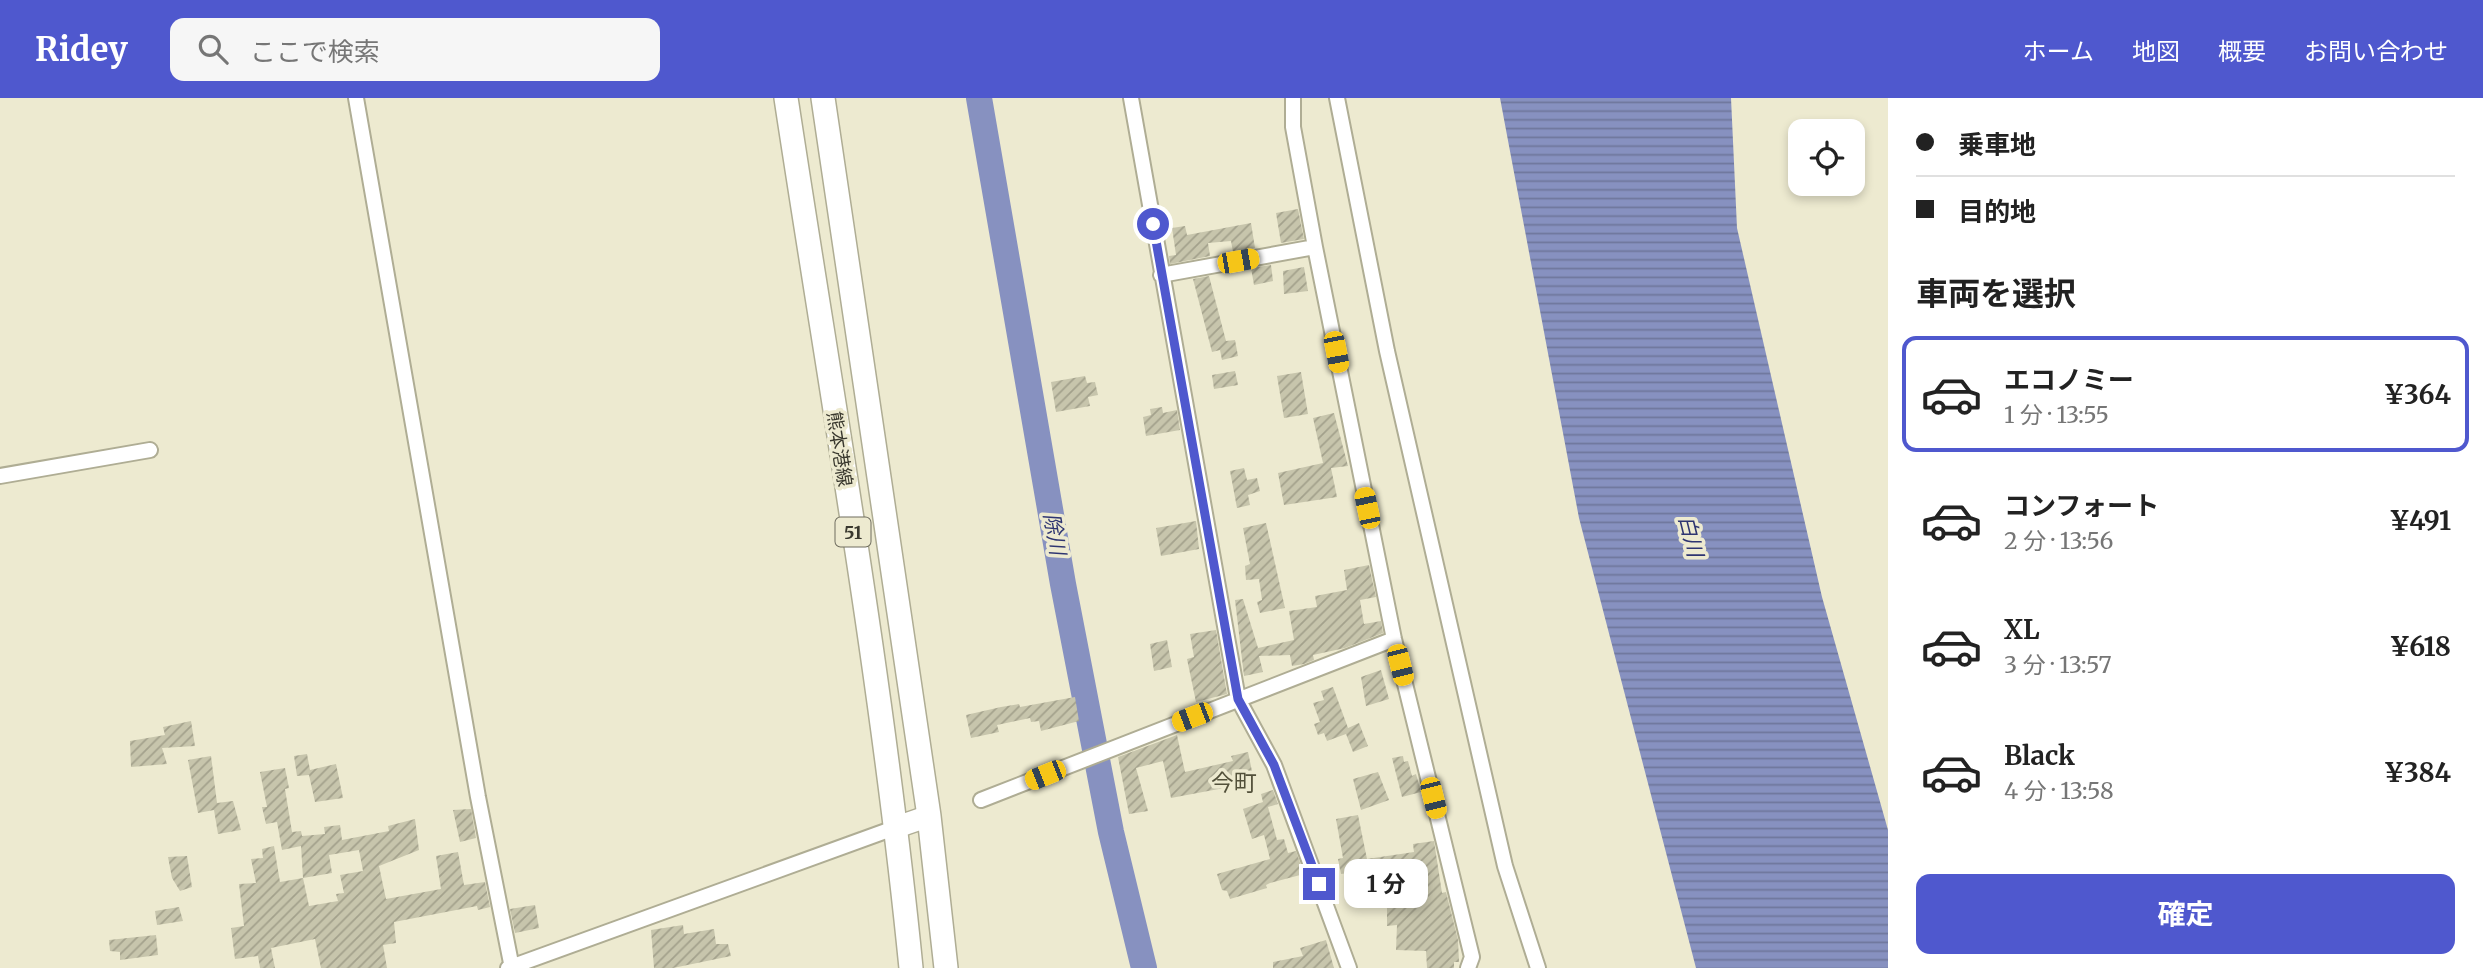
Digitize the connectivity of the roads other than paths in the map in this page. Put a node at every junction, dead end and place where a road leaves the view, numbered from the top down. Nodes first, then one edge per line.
1 (356, 98) edge
2 (786, 98) edge
3 (823, 98) edge
4 (1131, 98) edge
5 (1285, 98) edge
6 (1293, 98) edge
7 (1337, 98) edge
8 (1293, 127) junction
9 (1314, 247) junction
10 (1161, 275) junction
11 (858, 325) junction
12 (821, 330) junction
13 (150, 450) dead end
14 (0, 476) edge
15 (1394, 639) junction
16 (1238, 699) junction
17 (981, 800) dead end
18 (929, 816) junction
19 (897, 827) junction
20 (511, 968) edge
21 (911, 968) edge
22 (946, 968) edge
23 (1349, 968) edge
24 (1468, 968) edge
25 (1538, 968) edge

1 - 20 street
2 - 12 main road, 熊本港線 / 51
3 - 11 main road, 熊本港線 / 51
4 - 10 street
5 - 8 street
6 - 8 street
7 - 25 street
8 - 9 street
9 - 10 street
9 - 15 street
10 - 16 street
11 - 12 main road
11 - 18 main road, 熊本港線 / 51
12 - 19 main road, 熊本港線 / 51
13 - 14 street
15 - 16 street
15 - 24 street
16 - 17 street
16 - 23 street
18 - 19 street
18 - 22 main road, 熊本港線 / 51
19 - 20 street
19 - 21 main road, 熊本港線 / 51

